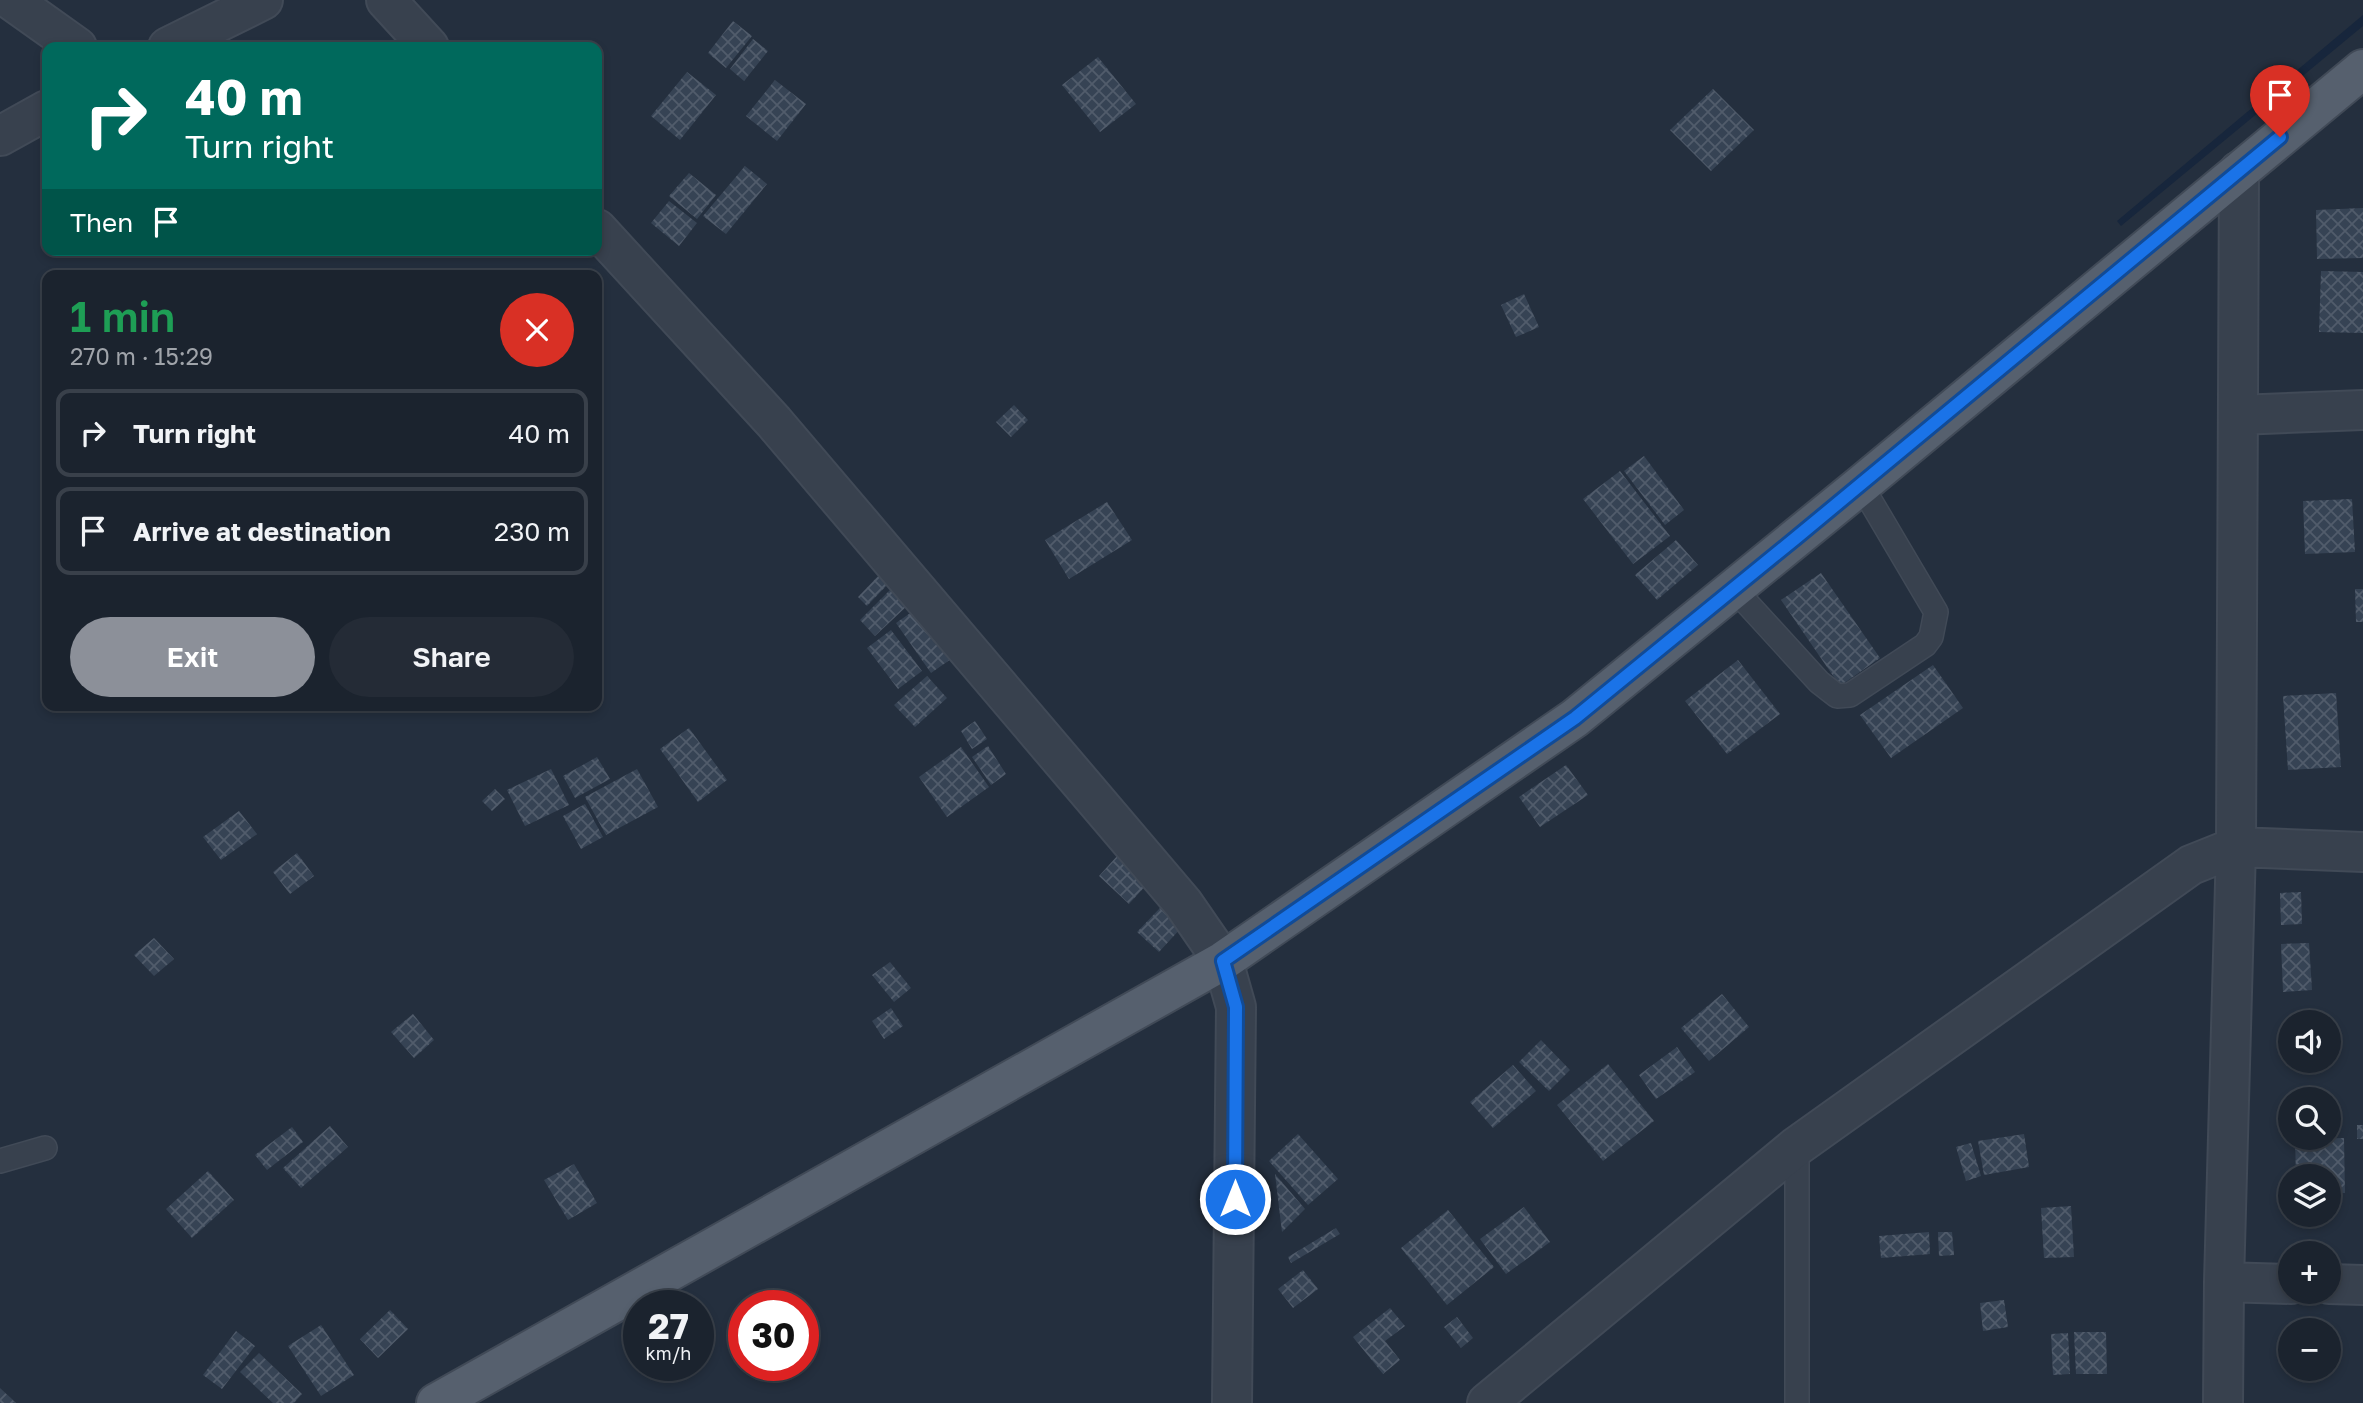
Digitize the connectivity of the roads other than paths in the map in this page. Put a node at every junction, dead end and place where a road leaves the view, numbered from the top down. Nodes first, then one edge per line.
1 (11, 0) edge
2 (263, 0) edge
3 (386, 0) edge
4 (70, 42) edge
5 (178, 42) edge
6 (424, 42) edge
7 (2363, 69) edge
8 (42, 113) edge
9 (0, 136) edge
10 (2239, 171) junction
11 (602, 234) edge
12 (2363, 410) edge
13 (2238, 415) junction
14 (1861, 485) junction
15 (1734, 589) junction
16 (2236, 847) junction
17 (2363, 852) edge
18 (1223, 961) junction
19 (1797, 1146) junction
20 (45, 1148) dead end
21 (0, 1161) edge
22 (2224, 1282) junction
23 (2278, 1284) edge
24 (2341, 1284) edge
25 (2363, 1285) edge
26 (436, 1403) edge
27 (1232, 1403) edge
28 (1487, 1403) edge
29 (1797, 1403) edge
30 (2223, 1403) edge

1 - 4 street
2 - 5 street
3 - 6 street
7 - 10 main road
8 - 9 street
10 - 13 street
10 - 14 main road
11 - 18 street
12 - 13 street
13 - 16 street
14 - 15 main road
14 - 15 lane
15 - 18 main road
16 - 17 street
16 - 19 street
16 - 22 street
18 - 26 main road
18 - 27 street
19 - 28 street
19 - 29 lane
20 - 21 lane
22 - 23 street
22 - 30 street
24 - 25 street

